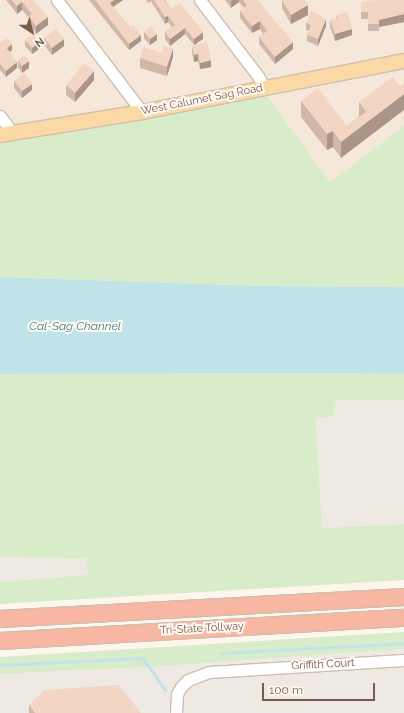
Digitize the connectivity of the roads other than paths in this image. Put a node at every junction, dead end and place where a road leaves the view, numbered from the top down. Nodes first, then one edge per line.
1 (57, 0) edge
2 (200, 0) edge
3 (404, 61) edge
4 (264, 87) junction
5 (142, 112) junction
6 (0, 116) edge
7 (7, 134) edge
8 (404, 597) edge
9 (404, 618) edge
10 (0, 619) edge
11 (0, 641) edge
12 (404, 660) edge
13 (176, 713) edge

1 - 5 street
2 - 4 street
3 - 4 main road, West Calumet Sag Road
4 - 5 main road, West Calumet Sag Road
5 - 7 main road, West Calumet Sag Road
6 - 7 street
8 - 10 highway, Tri-State Tollway
9 - 11 highway, Tri-State Tollway
12 - 13 street, Griffith Court

